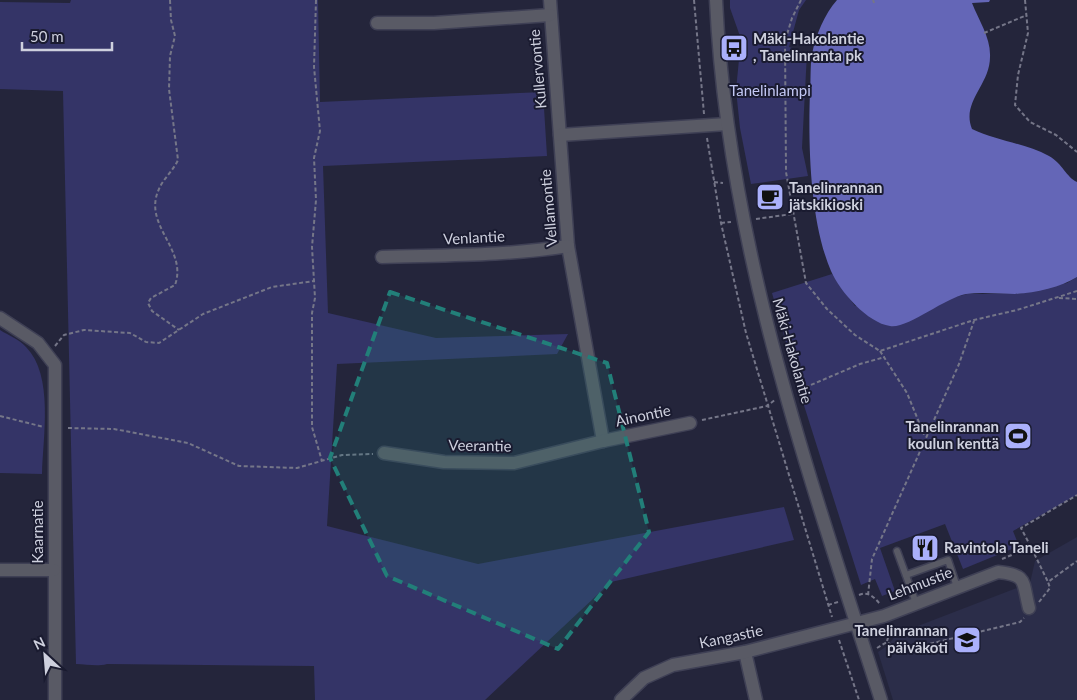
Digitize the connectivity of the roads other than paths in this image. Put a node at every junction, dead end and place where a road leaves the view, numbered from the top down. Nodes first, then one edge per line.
1 (550, 0) edge
2 (716, 0) edge
3 (550, 15) junction
4 (377, 23) dead end
5 (727, 124) junction
6 (560, 136) junction
7 (568, 246) junction
8 (382, 257) dead end
9 (0, 318) edge
10 (690, 423) road end
11 (603, 441) junction
12 (384, 453) road end
13 (897, 552) dead end
14 (0, 570) edge
15 (54, 570) junction
16 (906, 575) junction
17 (957, 587) junction
18 (916, 603) junction
19 (1031, 609) road end
20 (857, 624) junction
21 (746, 652) junction
22 (55, 700) edge
23 (621, 700) edge
24 (756, 700) edge
25 (881, 700) edge

1 - 3 street, Kullervontie
2 - 5 street, Mäki-Hakolantie
3 - 4 street
3 - 6 street, Kullervontie
5 - 6 street
5 - 20 street, Mäki-Hakolantie
6 - 7 street, Vellamontie
7 - 8 street, Venlantie
7 - 11 street, Vellamontie
9 - 15 street, Kaarnatie
10 - 11 street, Ainontie
11 - 12 street, Veerantie
13 - 16 lane
14 - 15 street
15 - 22 street, Kaarnatie
16 - 17 lane
16 - 18 lane
17 - 18 street, Lehmustie
17 - 19 street, Lehmustie
18 - 20 street, Lehmustie
20 - 21 street, Kangastie
20 - 25 street, Mäki-Hakolantie
21 - 23 street, Kangastie
21 - 24 street

